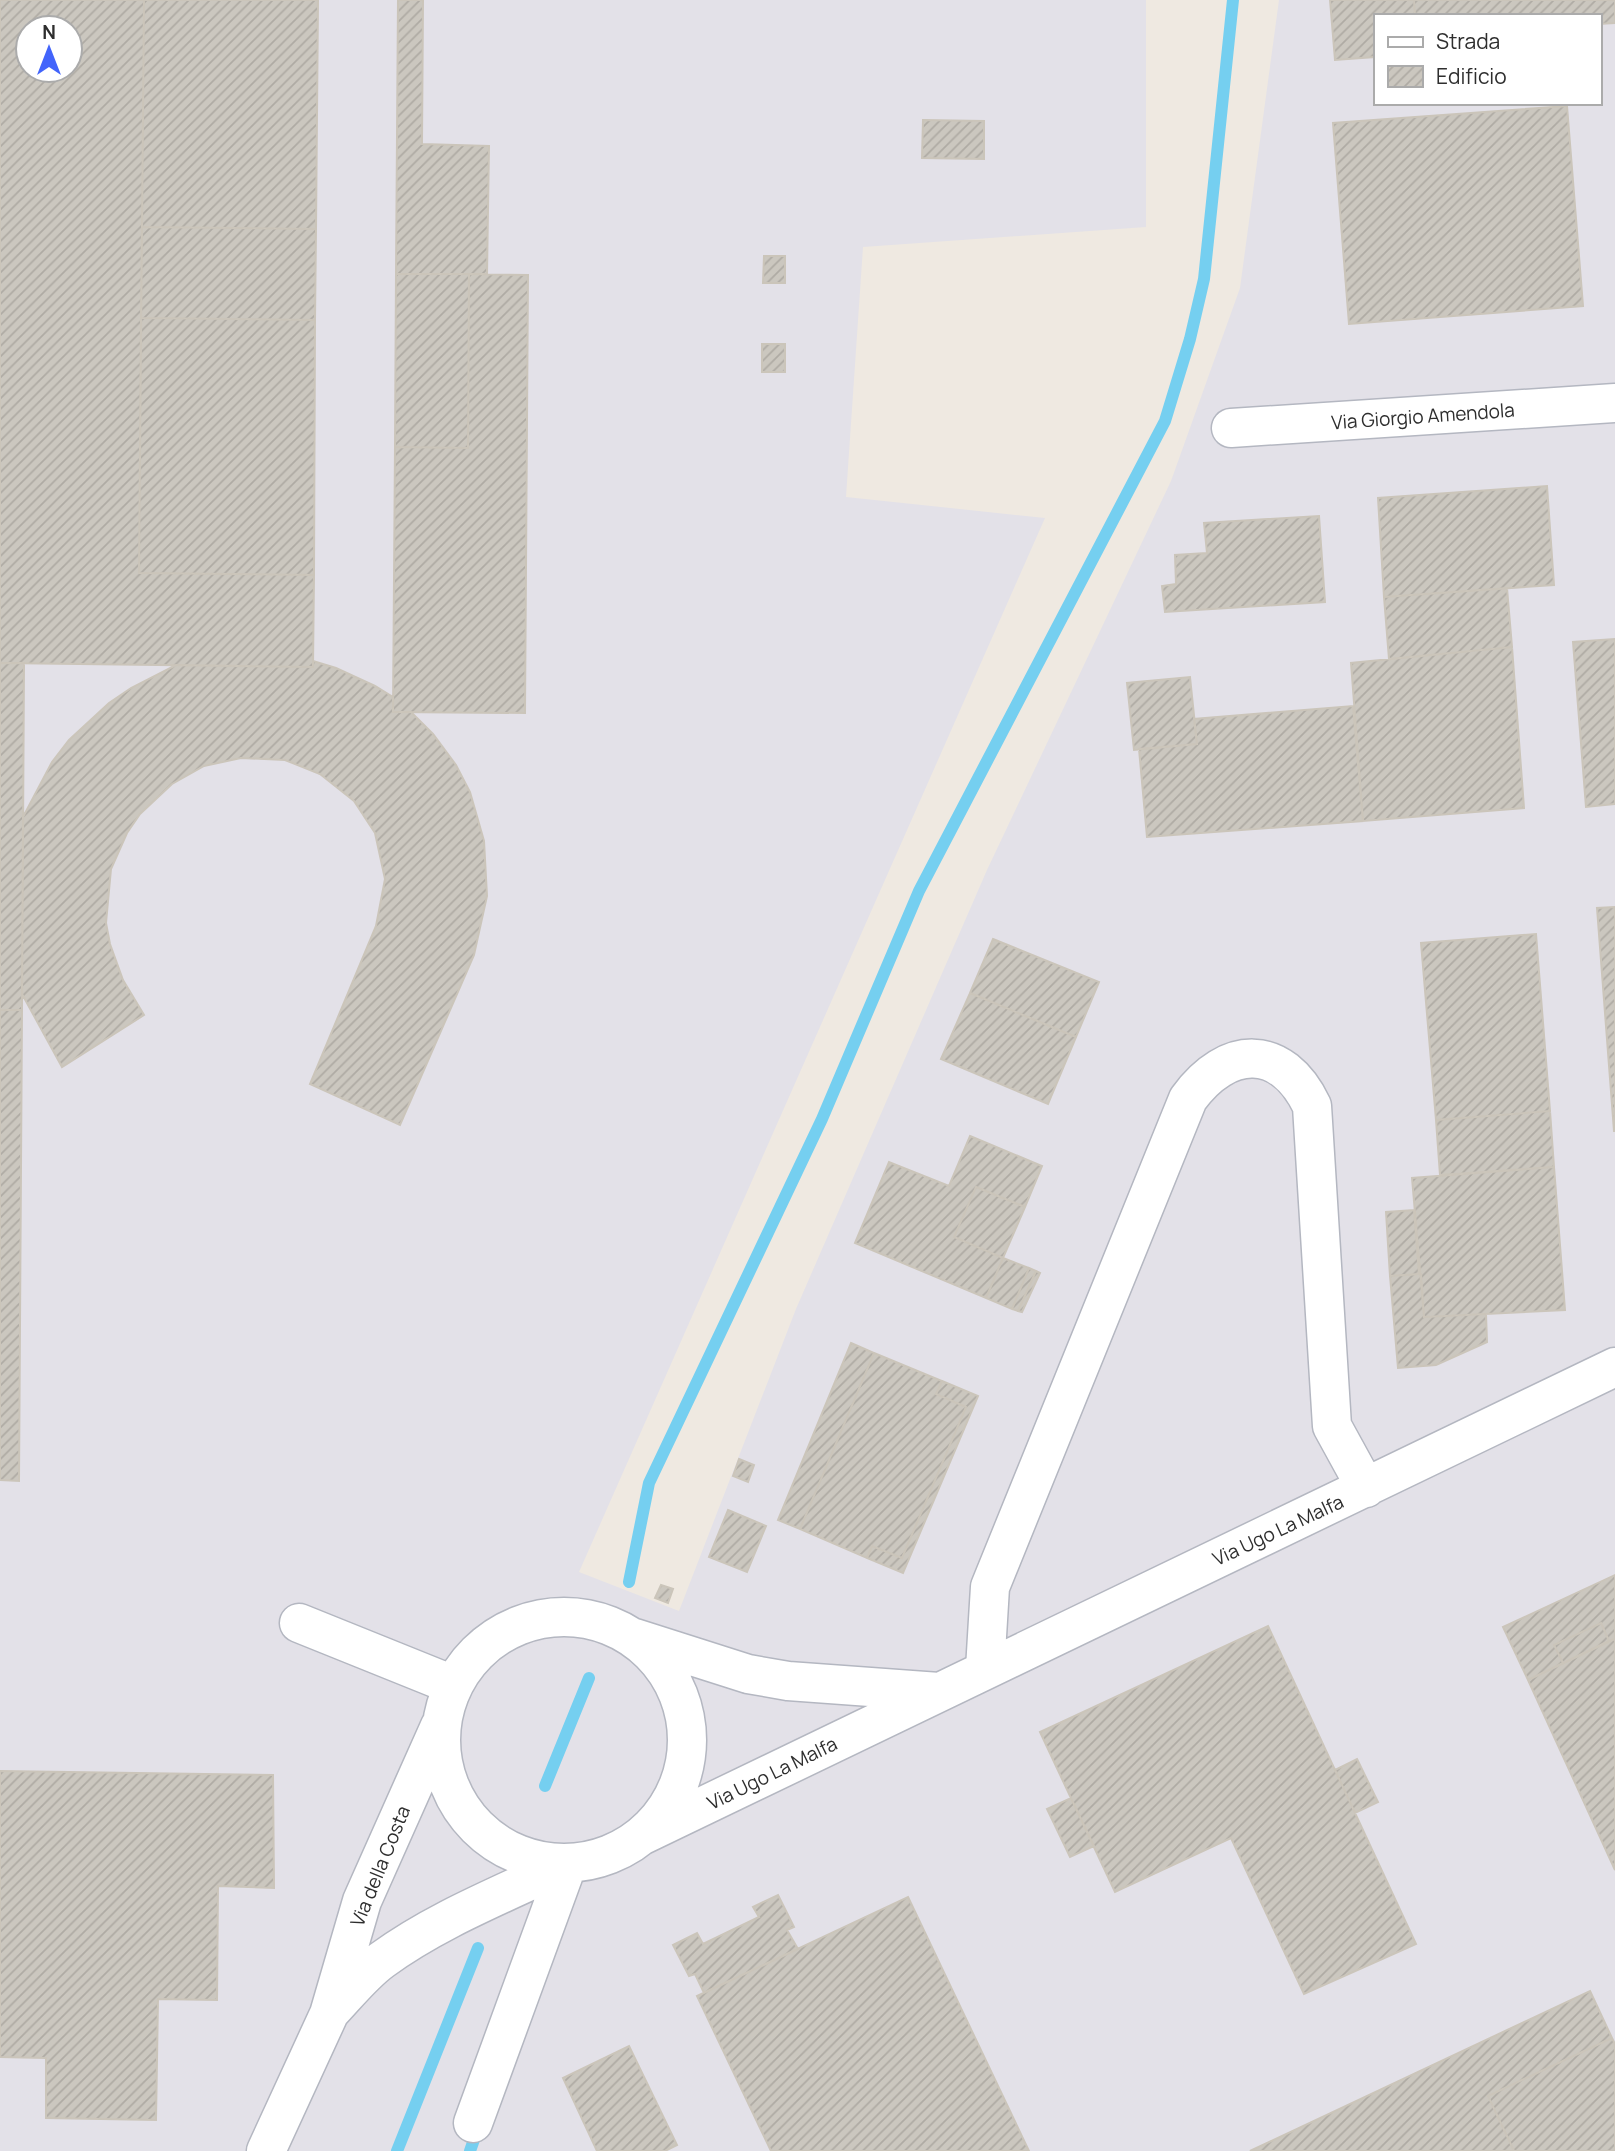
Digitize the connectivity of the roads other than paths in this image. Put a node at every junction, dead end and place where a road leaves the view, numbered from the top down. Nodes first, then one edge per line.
1 (1615, 403) edge
2 (1231, 428) dead end
3 (1615, 1367) edge
4 (1366, 1488) junction
5 (299, 1623) dead end
6 (626, 1635) junction
7 (985, 1669) junction
8 (453, 1685) junction
9 (941, 1692) junction
10 (442, 1722) junction
11 (640, 1836) junction
12 (568, 1863) junction
13 (329, 2014) junction
14 (472, 2123) dead end
15 (266, 2151) edge

1 - 2 street, Via Giorgio Amendola
3 - 4 street, Via Ugo La Malfa
4 - 7 street, Via Ugo La Malfa
4 - 7 street
5 - 8 street
6 - 8 street, Via Ugo La Malfa
6 - 9 street, Via Ugo La Malfa
6 - 11 street, Via Ugo La Malfa
7 - 9 street, Via Ugo La Malfa
8 - 10 street, Via Ugo La Malfa
9 - 11 street, Via Ugo La Malfa
10 - 12 street, Via Ugo La Malfa
10 - 13 street, Via della Costa
11 - 12 street, Via Ugo La Malfa
12 - 13 street, Via della Costa
12 - 14 street
13 - 15 street, Via della Costa

